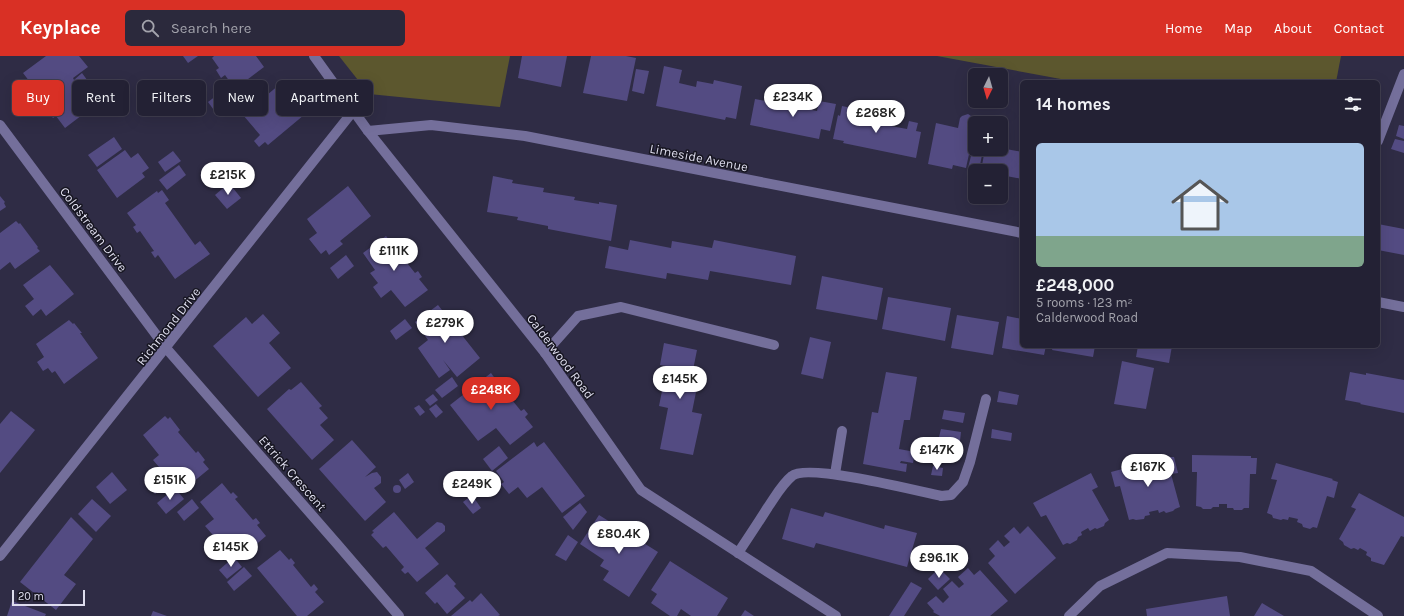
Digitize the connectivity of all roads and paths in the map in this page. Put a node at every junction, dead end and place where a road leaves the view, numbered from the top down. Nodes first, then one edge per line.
1 (314, 56) edge
2 (1404, 74) edge
3 (332, 80) edge
4 (349, 116) edge
5 (358, 116) edge
6 (0, 125) edge
7 (368, 130) junction
8 (1380, 136) edge
9 (1020, 233) edge
10 (1380, 302) edge
11 (1404, 307) edge
12 (774, 345) dead end
13 (166, 348) junction
14 (544, 353) junction
15 (986, 399) dead end
16 (842, 431) dead end
17 (835, 474) junction
18 (738, 553) junction
19 (0, 556) edge
20 (399, 616) edge
21 (836, 616) edge
22 (1069, 616) edge
23 (1378, 616) edge

1 - 3 street, Calderwood Road
2 - 8 street
4 - 13 street, Richmond Drive
5 - 7 street, Calderwood Road
6 - 13 street, Coldstream Drive
7 - 9 street, Limeside Avenue
7 - 14 street, Calderwood Road
10 - 11 street
12 - 14 street
13 - 19 street, Richmond Drive
13 - 20 street, Ettrick Crescent
14 - 18 street, Calderwood Road
15 - 17 street
16 - 17 street
17 - 18 street
18 - 21 street, Calderwood Road
22 - 23 street

